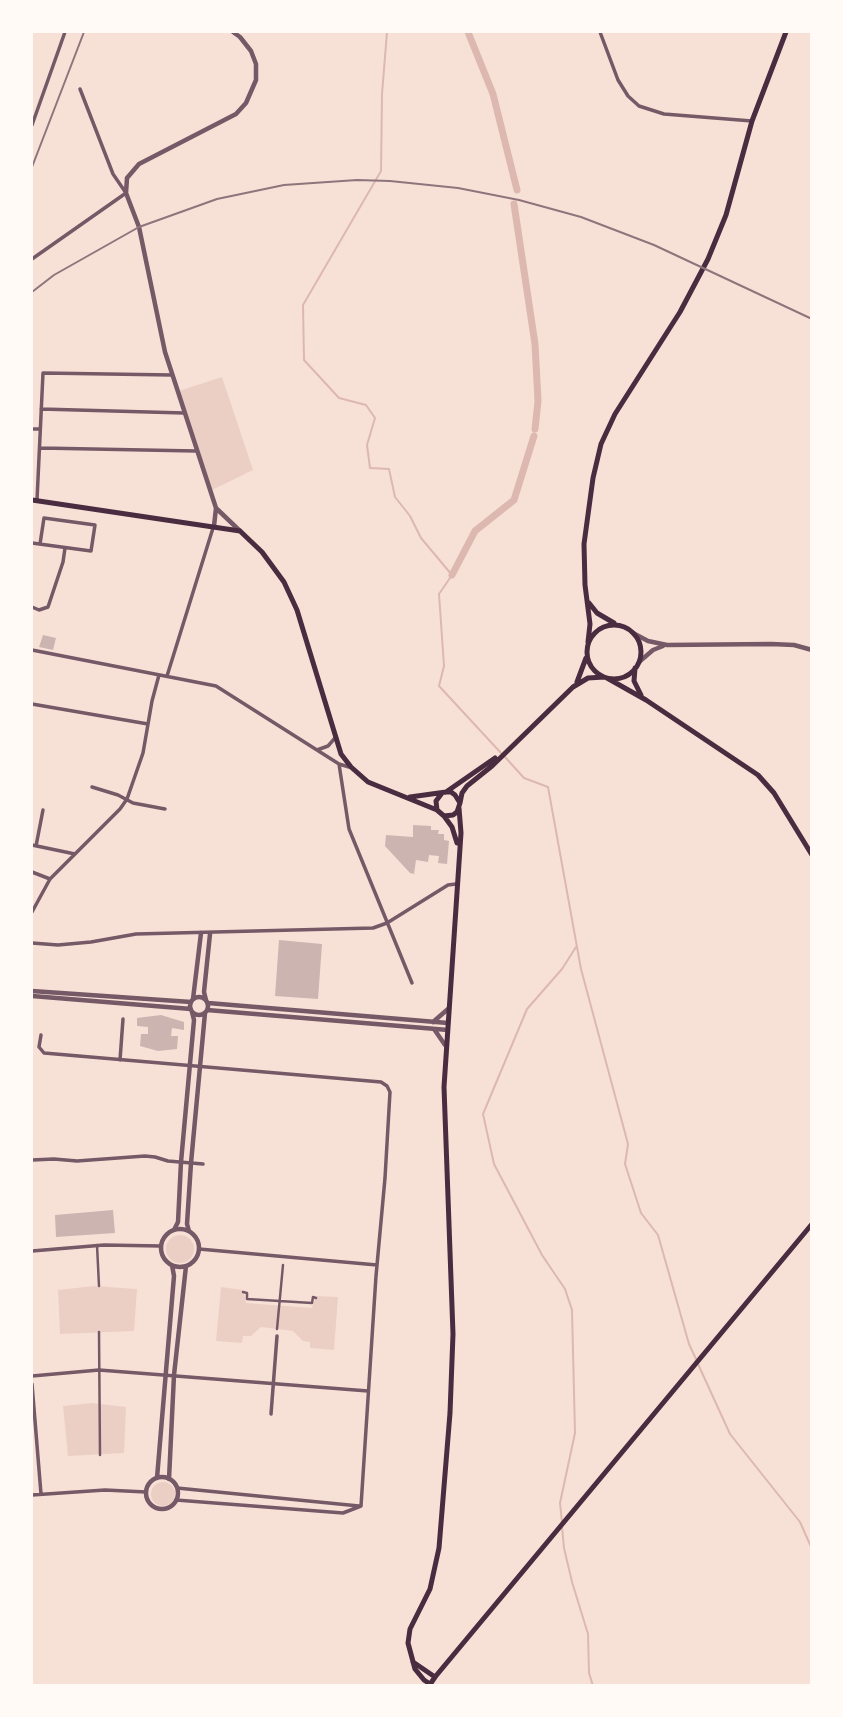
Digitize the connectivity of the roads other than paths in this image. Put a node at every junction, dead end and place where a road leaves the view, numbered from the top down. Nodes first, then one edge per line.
1 (65, 32) edge
2 (233, 32) edge
3 (600, 32) edge
4 (786, 32) edge
5 (80, 89) dead end
6 (752, 121) junction
7 (32, 125) edge
8 (126, 193) junction
9 (32, 259) edge
10 (172, 375) junction
11 (41, 409) junction
12 (184, 413) junction
13 (32, 429) edge
14 (40, 429) junction
15 (40, 448) junction
16 (196, 451) junction
17 (34, 501) edge
18 (216, 508) junction
19 (214, 526) junction
20 (240, 531) junction
21 (32, 543) edge
22 (40, 544) junction
23 (65, 548) junction
24 (586, 594) junction
25 (32, 607) edge
26 (617, 625) junction
27 (634, 633) junction
28 (588, 642) junction
29 (674, 645) junction
30 (32, 650) edge
31 (811, 650) edge
32 (587, 654) junction
33 (637, 665) junction
34 (159, 675) junction
35 (167, 676) junction
36 (606, 677) junction
37 (573, 687) junction
38 (646, 699) junction
39 (32, 704) edge
40 (148, 724) junction
41 (335, 738) junction
42 (317, 750) junction
43 (339, 764) junction
44 (491, 764) junction
45 (351, 767) junction
46 (92, 787) dead end
47 (444, 793) junction
48 (408, 797) junction
49 (127, 799) junction
50 (460, 805) junction
51 (165, 809) dead end
52 (43, 810) dead end
53 (437, 810) junction
54 (444, 816) junction
55 (34, 846) edge
56 (458, 846) junction
57 (75, 853) junction
58 (811, 855) edge
59 (32, 872) edge
60 (50, 879) junction
61 (456, 884) junction
62 (32, 912) edge
63 (387, 923) junction
64 (201, 933) junction
65 (210, 934) junction
66 (32, 943) edge
67 (412, 983) dead end
68 (32, 991) edge
69 (32, 996) edge
70 (192, 1000) junction
71 (207, 1002) junction
72 (448, 1009) junction
73 (192, 1010) junction
74 (206, 1011) junction
75 (123, 1019) dead end
76 (432, 1022) junction
77 (448, 1027) junction
78 (434, 1028) junction
79 (41, 1035) dead end
80 (447, 1048) junction
81 (120, 1060) junction
82 (190, 1066) junction
83 (199, 1067) junction
84 (32, 1160) edge
85 (181, 1162) junction
86 (191, 1163) junction
87 (203, 1164) dead end
88 (811, 1224) edge
89 (174, 1230) junction
90 (189, 1231) junction
91 (97, 1245) junction
92 (161, 1246) junction
93 (199, 1250) junction
94 (32, 1251) edge
95 (172, 1265) junction
96 (282, 1265) dead end
97 (377, 1265) junction
98 (186, 1266) junction
99 (99, 1286) dead end
100 (243, 1292) dead end
101 (316, 1298) dead end
102 (279, 1301) junction
103 (277, 1329) dead end
104 (99, 1332) dead end
105 (277, 1336) dead end
106 (99, 1370) junction
107 (166, 1374) junction
108 (174, 1375) junction
109 (32, 1376) edge
110 (274, 1383) junction
111 (32, 1384) edge
112 (368, 1391) junction
113 (271, 1414) dead end
114 (100, 1455) dead end
115 (157, 1478) junction
116 (169, 1479) junction
117 (177, 1488) junction
118 (146, 1492) junction
119 (41, 1494) junction
120 (32, 1495) edge
121 (176, 1500) junction
122 (361, 1506) junction
123 (413, 1662) junction
124 (435, 1677) junction
125 (429, 1684) edge

1 - 7 street
2 - 8 street
3 - 6 street
4 - 6 main road
5 - 8 street
6 - 24 main road
8 - 9 street
8 - 10 street
10 - 11 street
10 - 12 street
11 - 12 street
11 - 14 street
12 - 16 street
13 - 14 street
14 - 15 street
15 - 16 street
15 - 17 street
16 - 18 street
17 - 19 main road
18 - 19 street
18 - 20 street
19 - 20 main road
19 - 35 street
20 - 41 main road
21 - 22 street
22 - 23 street
22 - 23 street
23 - 25 street
24 - 26 main road
24 - 28 main road
26 - 27 main road
26 - 28 main road
27 - 29 street
27 - 33 main road
28 - 32 main road
29 - 31 street
29 - 33 street
30 - 34 street
32 - 36 main road
32 - 37 main road
33 - 36 main road
33 - 38 main road
34 - 35 street
34 - 40 street
35 - 42 street
36 - 37 main road
36 - 38 main road
37 - 44 main road
38 - 58 main road
39 - 40 street
40 - 49 street
41 - 42 street
41 - 45 main road
42 - 43 street
43 - 45 street
43 - 63 street
44 - 47 main road
44 - 50 main road
45 - 48 main road
46 - 49 street
47 - 48 main road
47 - 50 main road
47 - 53 main road
48 - 53 main road
49 - 51 street
49 - 57 street
50 - 54 main road
50 - 56 main road
52 - 55 street
53 - 54 main road
54 - 56 main road
55 - 57 street
56 - 61 main road
57 - 60 street
59 - 60 street
60 - 62 street
61 - 63 street
61 - 72 main road
63 - 65 street
63 - 67 street
64 - 65 street
64 - 66 street
64 - 70 street
65 - 71 street
68 - 70 street
69 - 73 street
70 - 71 street
70 - 73 street
71 - 74 street
71 - 76 street
72 - 76 street
72 - 77 main road
73 - 74 street
73 - 82 street
74 - 78 street
74 - 83 street
75 - 81 street
76 - 77 street
77 - 78 street
77 - 80 main road
78 - 80 street
79 - 81 street
80 - 123 main road
81 - 82 street
82 - 83 street
82 - 85 street
83 - 86 street
83 - 97 street
84 - 85 street
85 - 86 street
85 - 89 street
86 - 87 street
86 - 90 street
88 - 124 main road
89 - 90 street
89 - 92 street
90 - 93 street
91 - 92 street
91 - 94 street
91 - 99 street
92 - 95 street
93 - 97 street
93 - 98 street
95 - 98 street
95 - 107 street
96 - 102 street
97 - 112 street
98 - 108 street
100 - 102 street
101 - 102 street
102 - 103 street
104 - 106 street
105 - 110 street
106 - 107 street
106 - 109 street
106 - 114 street
107 - 108 street
107 - 115 street
108 - 110 street
108 - 116 street
110 - 112 street
110 - 113 street
111 - 119 street
112 - 122 street
115 - 116 street
115 - 118 street
116 - 117 street
117 - 121 street
117 - 122 street
118 - 119 street
118 - 121 street
119 - 120 street
121 - 122 street
123 - 124 main road
123 - 125 main road
124 - 125 main road

